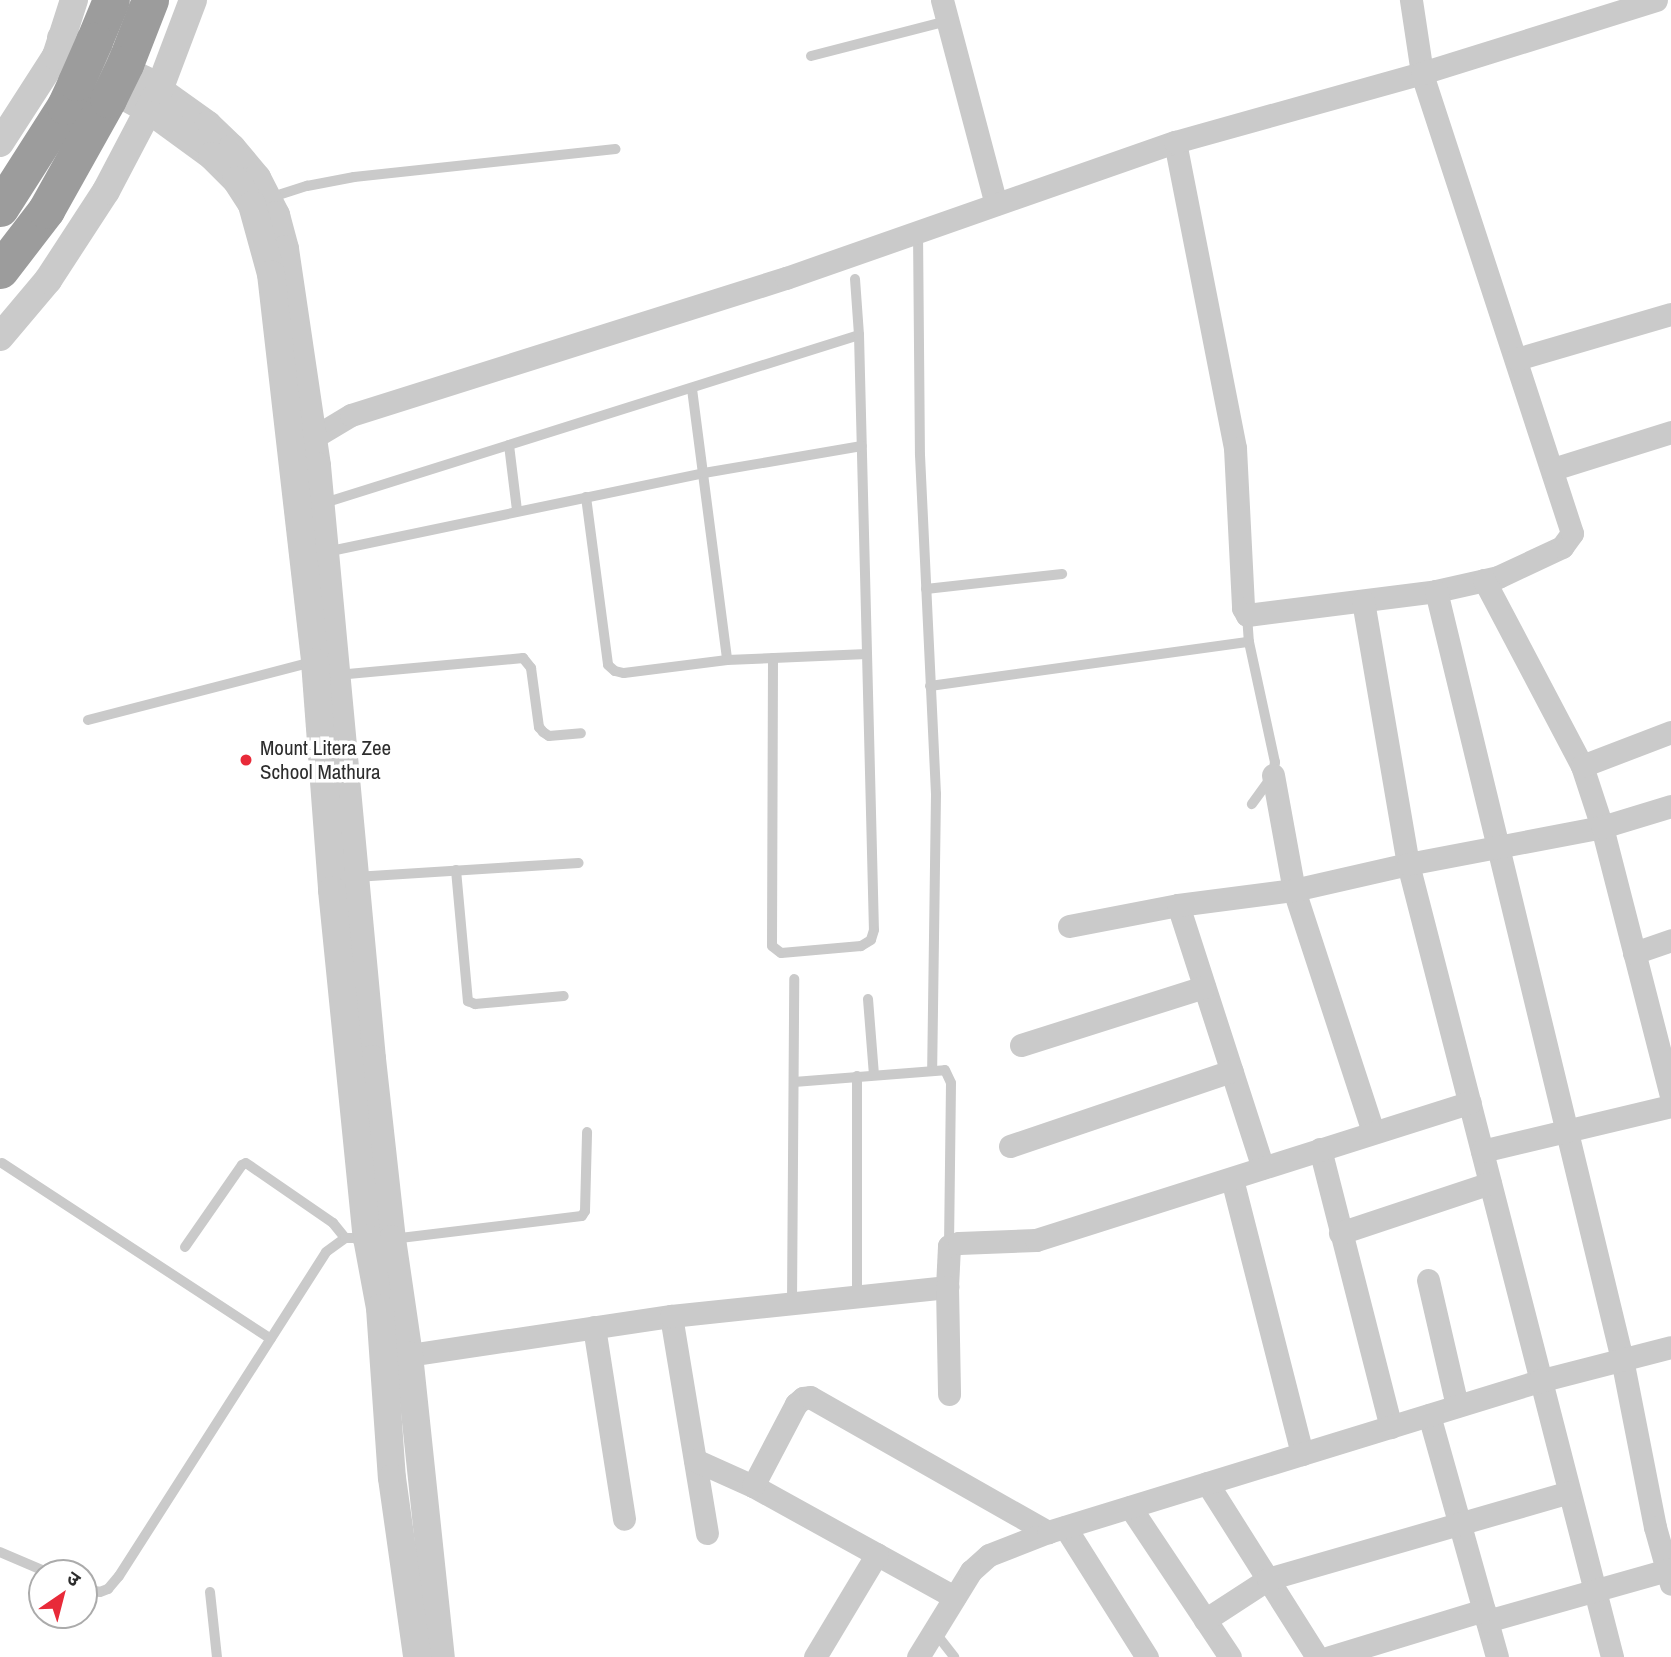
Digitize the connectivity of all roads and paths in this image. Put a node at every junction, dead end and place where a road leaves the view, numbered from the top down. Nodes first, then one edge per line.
1 (74, 0) edge
2 (111, 0) edge
3 (150, 0) edge
4 (193, 0) edge
5 (1410, 0) edge
6 (1654, 0) edge
7 (945, 10) edge
8 (72, 54) junction
9 (811, 56) dead end
10 (1422, 73) junction
11 (154, 100) junction
12 (1175, 142) junction
13 (0, 143) edge
14 (616, 149) dead end
15 (268, 198) junction
16 (996, 204) junction
17 (0, 208) edge
18 (918, 231) junction
19 (0, 270) edge
20 (855, 279) dead end
21 (1671, 314) edge
22 (859, 335) junction
23 (0, 337) edge
24 (1517, 359) junction
25 (692, 388) junction
26 (1671, 432) edge
27 (301, 445) junction
28 (509, 445) junction
29 (862, 446) junction
30 (1553, 469) junction
31 (704, 473) junction
32 (586, 497) junction
33 (318, 505) junction
34 (517, 510) junction
35 (324, 552) junction
36 (1062, 574) dead end
37 (1484, 580) junction
38 (926, 589) junction
39 (1436, 591) junction
40 (1363, 601) junction
41 (1247, 615) junction
42 (1249, 642) junction
43 (867, 654) junction
44 (774, 658) junction
45 (727, 660) junction
46 (326, 669) junction
47 (930, 686) junction
48 (88, 720) dead end
49 (1671, 732) edge
50 (581, 733) dead end
51 (1582, 766) junction
52 (1273, 775) junction
53 (1252, 804) dead end
54 (1671, 806) edge
55 (1602, 827) junction
56 (1498, 848) junction
57 (579, 863) dead end
58 (1408, 864) junction
59 (456, 870) junction
60 (355, 877) junction
61 (1294, 890) junction
62 (1178, 905) junction
63 (1069, 926) dead end
64 (1671, 940) edge
65 (1634, 953) junction
66 (794, 979) dead end
67 (1204, 987) junction
68 (564, 996) dead end
69 (869, 999) dead end
70 (360, 1041) junction
71 (1021, 1045) dead end
72 (1666, 1058) edge
73 (932, 1070) junction
74 (1231, 1071) junction
75 (874, 1075) junction
76 (857, 1076) junction
77 (794, 1082) junction
78 (1671, 1096) edge
79 (1470, 1102) junction
80 (1671, 1105) edge
81 (1566, 1130) junction
82 (587, 1132) dead end
83 (1373, 1132) junction
84 (1010, 1146) dead end
85 (1320, 1149) junction
86 (1482, 1151) junction
87 (2, 1163) dead end
88 (1263, 1168) junction
89 (1233, 1179) junction
90 (1490, 1183) junction
91 (1340, 1233) junction
92 (368, 1239) junction
93 (949, 1246) junction
94 (185, 1247) dead end
95 (1428, 1280) dead end
96 (947, 1287) junction
97 (857, 1298) junction
98 (792, 1304) junction
99 (391, 1311) junction
100 (671, 1316) junction
101 (594, 1327) junction
102 (271, 1339) junction
103 (1671, 1347) edge
104 (410, 1354) junction
105 (1622, 1359) junction
106 (1539, 1381) junction
107 (949, 1394) dead end
108 (1457, 1406) junction
109 (1429, 1415) junction
110 (1391, 1427) junction
111 (1303, 1454) junction
112 (695, 1460) junction
113 (1207, 1483) junction
114 (753, 1486) junction
115 (1569, 1492) junction
116 (1130, 1507) junction
117 (624, 1519) dead end
118 (1460, 1525) junction
119 (1056, 1530) junction
120 (707, 1533) dead end
121 (0, 1552) edge
122 (877, 1554) junction
123 (28, 1564) edge
124 (1670, 1574) edge
125 (1268, 1579) junction
126 (1595, 1591) junction
127 (98, 1592) edge
128 (210, 1592) dead end
129 (954, 1597) junction
130 (1485, 1615) junction
131 (1205, 1620) junction
132 (933, 1631) junction
133 (217, 1657) edge
134 (417, 1657) edge
135 (441, 1657) edge
136 (815, 1657) edge
137 (918, 1657) edge
138 (954, 1657) edge
139 (1146, 1657) edge
140 (1230, 1657) edge
141 (1317, 1657) edge
142 (1330, 1657) edge
143 (1497, 1657) edge
144 (1612, 1657) edge

1 - 8 street
2 - 8 highway
3 - 19 highway, bridge
4 - 11 street
5 - 10 street
6 - 10 street
7 - 9 lane
7 - 16 street
8 - 11 street
8 - 13 street
8 - 17 highway
10 - 12 street
10 - 24 street
11 - 15 street
11 - 23 street
11 - 27 street
12 - 16 street
12 - 41 street
14 - 15 lane
15 - 27 street
16 - 18 street
18 - 27 street
18 - 38 lane
20 - 22 lane
21 - 24 street
22 - 25 lane
22 - 29 lane
24 - 30 street
25 - 28 lane
25 - 31 lane
26 - 30 street
27 - 33 street
27 - 46 street
28 - 33 lane
28 - 34 lane
29 - 31 lane
29 - 43 lane
30 - 37 street
31 - 32 lane
31 - 45 lane
32 - 34 lane
32 - 45 lane
33 - 35 street
34 - 35 lane
35 - 46 street
36 - 38 lane
37 - 39 street
37 - 51 street
38 - 47 lane
39 - 40 street
39 - 56 street
40 - 41 street
40 - 58 street
41 - 42 lane
42 - 47 lane
42 - 52 lane
43 - 44 lane
43 - 44 lane
44 - 45 lane
46 - 48 lane
46 - 50 lane
46 - 60 street
46 - 70 street
47 - 73 lane
49 - 51 street
51 - 55 street
52 - 53 lane
52 - 61 street
54 - 55 street
55 - 56 street
55 - 65 street
56 - 58 street
56 - 81 street
57 - 59 lane
58 - 61 street
58 - 79 street
59 - 60 lane
59 - 68 lane
60 - 70 street
61 - 62 street
61 - 83 street
62 - 63 street
62 - 67 street
64 - 65 street
65 - 72 street
66 - 77 lane
67 - 71 street
67 - 74 street
69 - 75 lane
70 - 92 street
72 - 78 street
73 - 75 lane
73 - 93 lane
74 - 84 street
74 - 88 street
75 - 76 lane
76 - 77 lane
76 - 97 lane
77 - 98 lane
79 - 83 street
79 - 86 street
80 - 81 street
81 - 86 street
81 - 105 street
82 - 92 lane
83 - 85 street
85 - 88 street
85 - 91 street
86 - 90 street
87 - 102 lane
88 - 89 street
89 - 93 street
89 - 111 street
90 - 91 street
90 - 106 street
91 - 110 street
92 - 94 lane
92 - 99 street
92 - 102 lane
93 - 96 street
95 - 108 street
96 - 97 street
96 - 107 street
97 - 98 street
98 - 100 street
99 - 104 street
99 - 134 street
100 - 101 street
100 - 112 street
101 - 104 street
101 - 117 street
102 - 127 lane
103 - 105 street
104 - 135 street
105 - 106 street
105 - 124 street
106 - 108 street
106 - 115 street
108 - 109 street
109 - 110 street
109 - 118 street
110 - 111 street
111 - 113 street
112 - 114 street
112 - 120 street
113 - 116 street
113 - 125 street
114 - 119 street
114 - 122 street
115 - 118 street
115 - 126 street
116 - 119 street
116 - 131 street
118 - 125 street
118 - 130 street
119 - 129 street
119 - 139 street
121 - 123 lane
122 - 129 street
122 - 136 street
124 - 126 street
125 - 131 street
125 - 141 street
126 - 130 street
126 - 144 street
128 - 133 lane
129 - 132 street
130 - 142 street
130 - 143 street
131 - 140 street
132 - 137 street
132 - 138 lane

